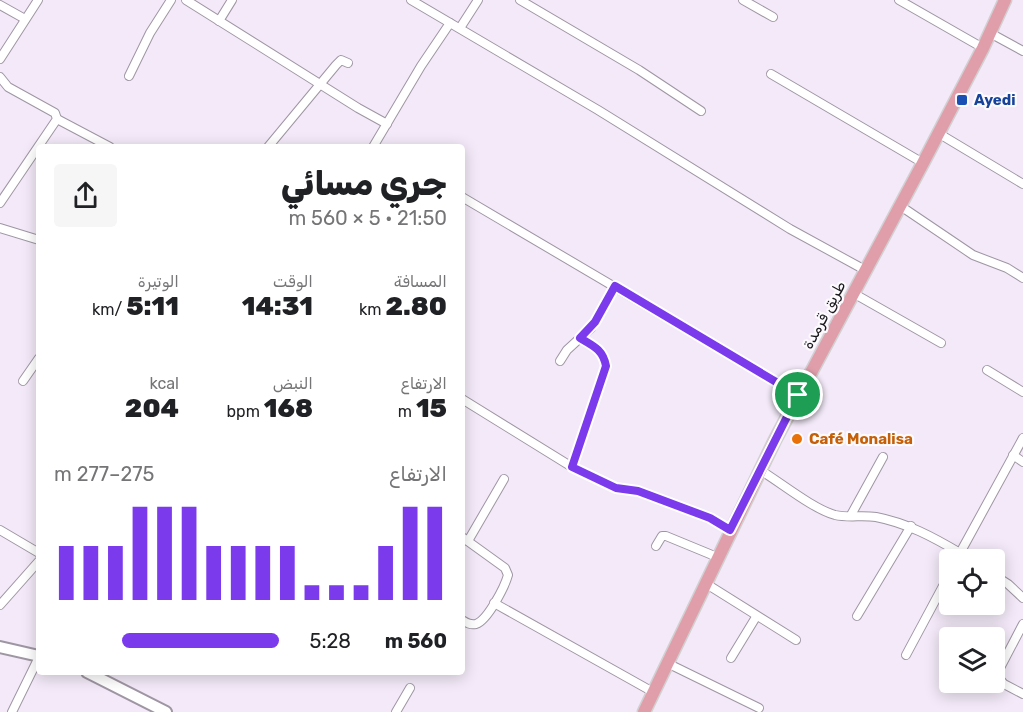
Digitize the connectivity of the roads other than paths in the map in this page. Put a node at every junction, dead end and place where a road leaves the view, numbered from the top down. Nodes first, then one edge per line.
1 (38, 0) edge
2 (171, 0) edge
3 (186, 0) edge
4 (232, 0) edge
5 (411, 0) edge
6 (478, 0) edge
7 (520, 0) edge
8 (743, 0) edge
9 (899, 0) edge
10 (1005, 0) edge
11 (0, 5) edge
12 (773, 17) dead end
13 (25, 19) junction
14 (219, 21) junction
15 (450, 23) junction
16 (460, 28) junction
17 (990, 33) junction
18 (983, 48) junction
19 (1023, 51) edge
20 (0, 59) edge
21 (348, 63) dead end
22 (771, 74) dead end
23 (129, 76) dead end
24 (0, 77) edge
25 (321, 84) junction
26 (701, 111) dead end
27 (57, 119) junction
28 (387, 124) junction
29 (938, 133) junction
30 (40, 144) edge
31 (104, 144) edge
32 (271, 144) edge
33 (376, 144) edge
34 (36, 150) edge
35 (922, 163) junction
36 (1023, 184) edge
37 (465, 199) edge
38 (0, 203) edge
39 (899, 205) junction
40 (0, 228) edge
41 (36, 239) edge
42 (866, 270) junction
43 (1023, 278) edge
44 (615, 286) junction
45 (853, 293) junction
46 (580, 338) junction
47 (941, 343) dead end
48 (560, 361) dead end
49 (36, 362) edge
50 (987, 370) dead end
51 (23, 381) dead end
52 (1023, 392) edge
53 (798, 395) junction
54 (465, 401) edge
55 (1023, 438) edge
56 (1013, 455) junction
57 (883, 457) dead end
58 (1023, 462) edge
59 (572, 467) junction
60 (760, 470) junction
61 (504, 479) dead end
62 (851, 515) junction
63 (911, 526) junction
64 (0, 530) edge
65 (730, 530) junction
66 (465, 539) edge
67 (656, 546) dead end
68 (947, 549) edge
69 (962, 549) edge
70 (36, 551) edge
71 (717, 557) junction
72 (36, 564) edge
73 (1005, 582) edge
74 (705, 583) junction
75 (939, 594) edge
76 (1023, 598) edge
77 (494, 603) junction
78 (0, 605) edge
79 (857, 616) dead end
80 (756, 617) junction
81 (465, 622) edge
82 (1023, 624) edge
83 (796, 640) dead end
84 (0, 647) edge
85 (906, 655) dead end
86 (36, 656) edge
87 (731, 658) dead end
88 (36, 663) edge
89 (667, 663) junction
90 (96, 675) edge
91 (410, 688) dead end
92 (653, 692) junction
93 (1023, 694) edge
94 (759, 708) dead end
95 (12, 712) edge
96 (166, 712) edge
97 (396, 712) edge
98 (644, 712) edge

1 - 13 street
2 - 23 street
3 - 14 street
4 - 14 street
5 - 15 street
6 - 16 street
7 - 26 street
8 - 12 street
9 - 18 street
10 - 17 main road, طريق قرمدة
11 - 13 street
13 - 20 street
14 - 25 street
15 - 16 street
15 - 28 street
16 - 42 street
17 - 18 main road, طريق قرمدة
17 - 19 street
18 - 29 main road, طريق قرمدة
21 - 25 street
22 - 35 street
24 - 27 street
25 - 28 street
25 - 32 street
27 - 30 street
27 - 31 street
28 - 33 street
29 - 35 main road, طريق قرمدة
29 - 36 street
34 - 38 street
35 - 39 main road, طريق قرمدة
37 - 44 street
39 - 42 main road, طريق قرمدة
39 - 43 street
40 - 41 street
42 - 45 main road, طريق قرمدة
44 - 46 street
44 - 53 street
45 - 47 street
45 - 53 main road, طريق قرمدة
46 - 48 street
46 - 59 street
49 - 51 street
50 - 52 street
53 - 60 main road, طريق قرمدة
54 - 59 street
55 - 56 street
56 - 58 street
56 - 69 street
57 - 62 street
59 - 65 street
60 - 62 street
60 - 65 main road, طريق قرمدة
61 - 66 street
62 - 63 street
63 - 68 street
63 - 79 street
64 - 70 street
65 - 71 main road, طريق قرمدة
66 - 77 street
67 - 71 street
71 - 74 main road, طريق قرمدة
72 - 78 street
73 - 76 street
74 - 80 street
74 - 89 main road, طريق قرمدة
75 - 85 street
77 - 81 street
77 - 92 street
80 - 83 street
80 - 87 street
82 - 93 street
84 - 86 main road
88 - 95 street
89 - 92 main road, طريق قرمدة
89 - 94 street
90 - 96 main road
91 - 97 street
92 - 98 main road, طريق قرمدة

